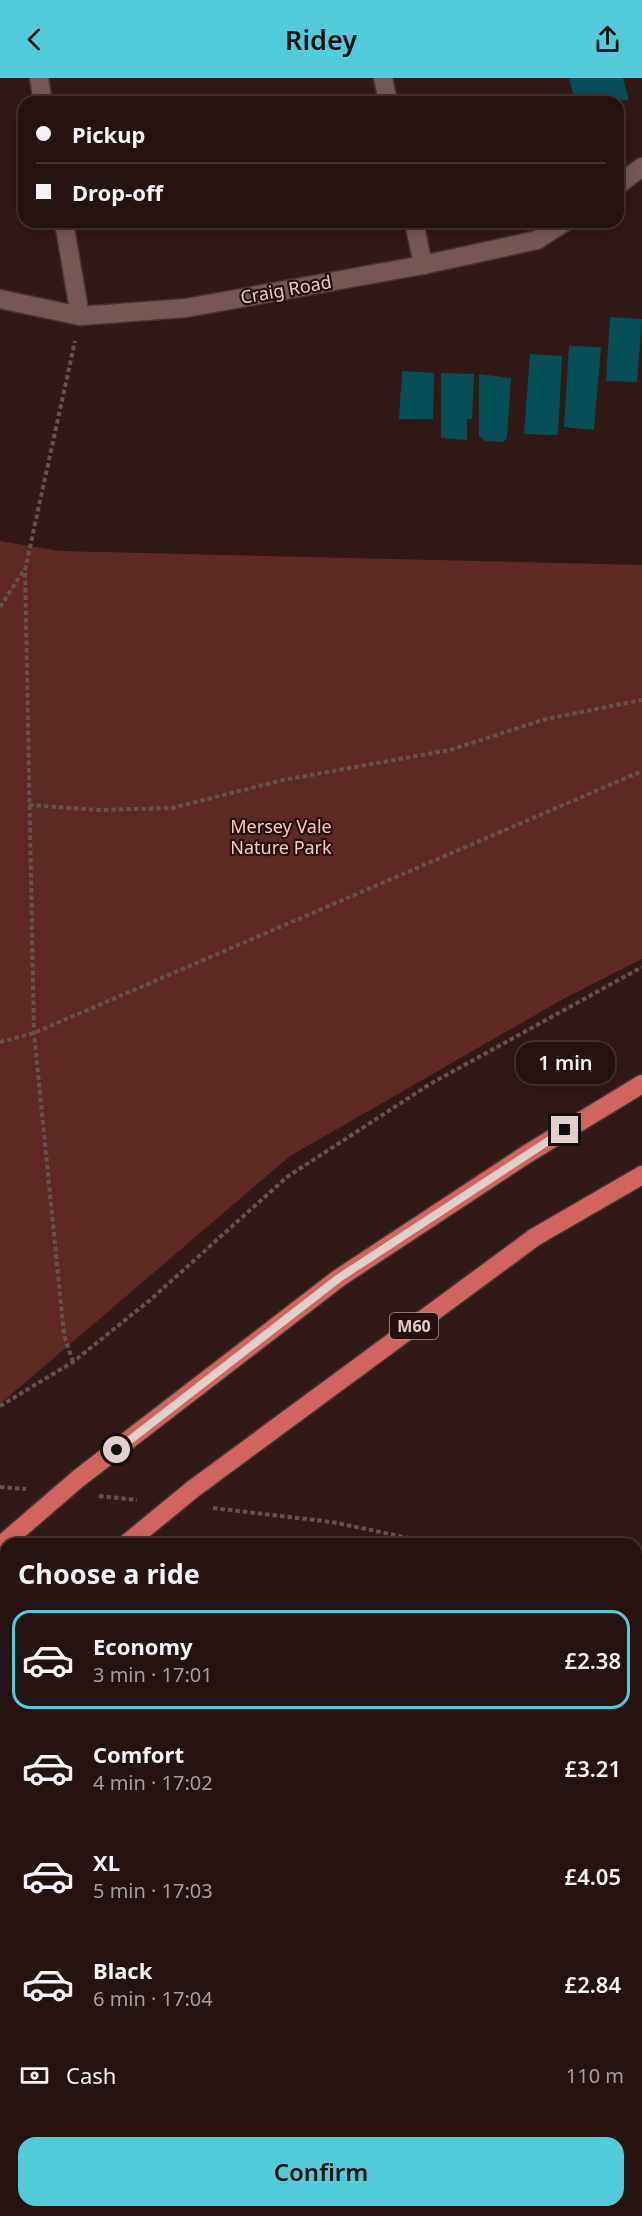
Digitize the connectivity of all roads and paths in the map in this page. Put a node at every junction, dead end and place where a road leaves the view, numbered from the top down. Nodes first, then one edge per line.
1 (39, 78) edge
2 (383, 78) edge
3 (42, 96) edge
4 (387, 96) edge
5 (642, 167) edge
6 (624, 180) edge
7 (65, 228) edge
8 (415, 228) edge
9 (556, 228) edge
10 (423, 265) junction
11 (0, 299) edge
12 (80, 316) junction
13 (24, 570) junction
14 (0, 607) edge
15 (642, 700) edge
16 (642, 771) edge
17 (29, 805) junction
18 (642, 967) edge
19 (34, 1033) junction
20 (0, 1042) edge
21 (642, 1084) edge
22 (642, 1175) edge
23 (73, 1362) junction
24 (0, 1406) edge
25 (0, 1487) edge
26 (30, 1489) dead end
27 (97, 1496) dead end
28 (144, 1501) dead end
29 (203, 1507) dead end
30 (9, 1538) edge
31 (133, 1538) edge
32 (409, 1538) edge

1 - 3 street
2 - 4 street
5 - 6 street
7 - 12 street
8 - 10 street
9 - 10 street, Craig Road
10 - 12 street, Craig Road
11 - 12 street, Craig Road
12 - 13 path
13 - 14 path
13 - 17 path
15 - 17 path
16 - 19 path
17 - 19 path
18 - 23 path
19 - 20 path
19 - 23 path
21 - 30 highway, bridge
22 - 31 highway, M60, bridge
23 - 24 path
25 - 26 path
27 - 28 path
29 - 32 path

